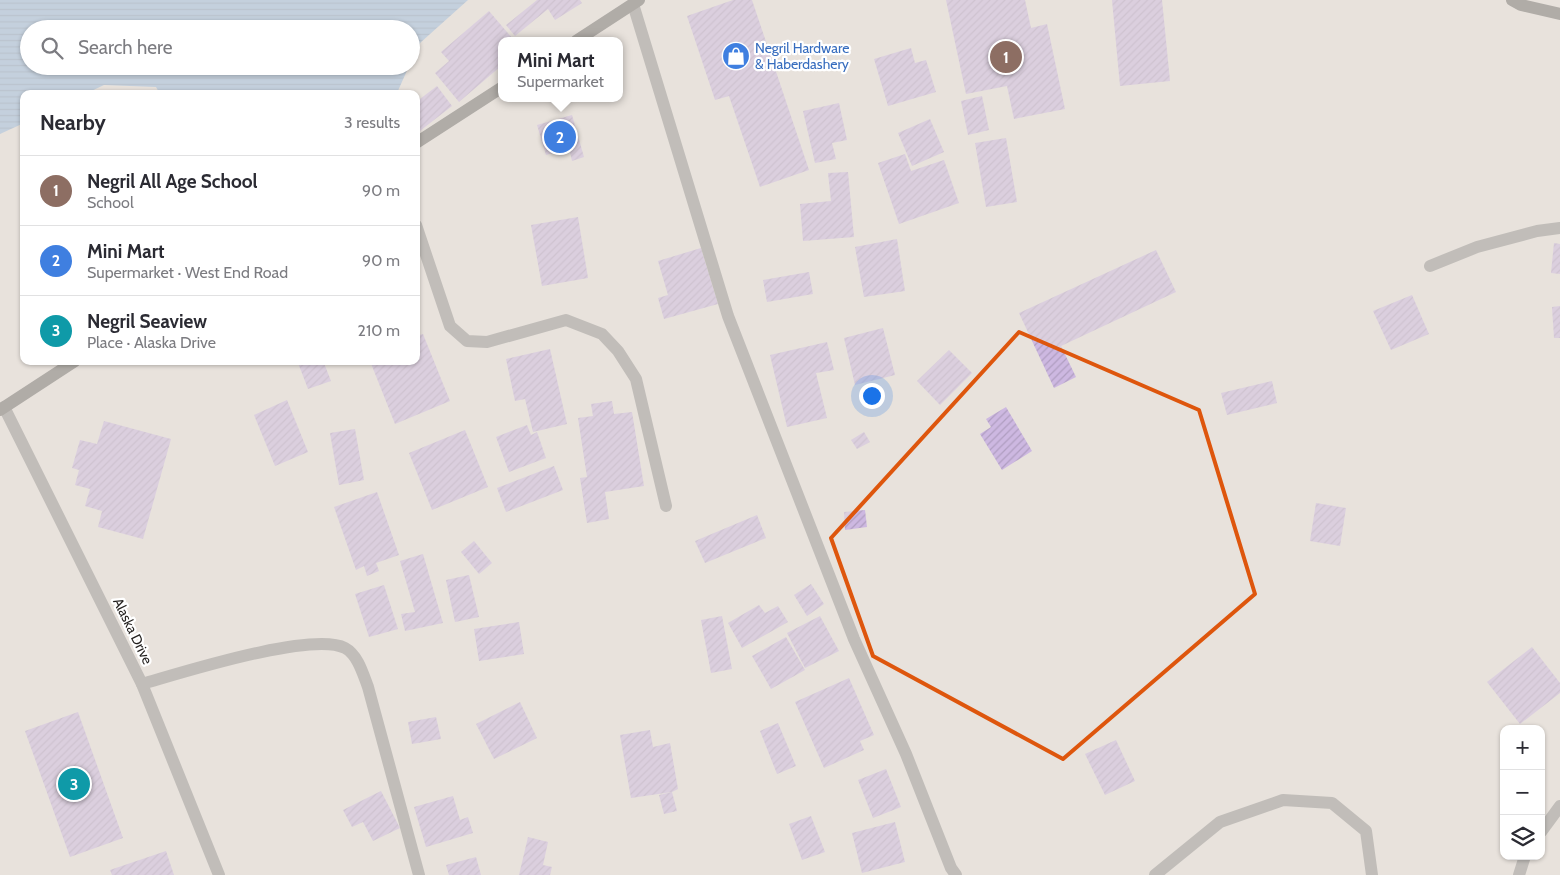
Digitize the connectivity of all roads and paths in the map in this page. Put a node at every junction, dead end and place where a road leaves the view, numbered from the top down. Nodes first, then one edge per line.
1 (1512, 0) edge
2 (636, 2) edge
3 (1560, 14) edge
4 (582, 37) edge
5 (498, 90) edge
6 (420, 140) edge
7 (1560, 228) edge
8 (420, 237) edge
9 (1430, 266) dead end
10 (69, 365) edge
11 (2, 408) edge
12 (666, 506) dead end
13 (142, 684) junction
14 (1560, 806) edge
15 (1545, 827) edge
16 (1524, 860) edge
17 (218, 875) edge
18 (419, 875) edge
19 (956, 875) edge
20 (1155, 875) edge
21 (1372, 875) edge
22 (1519, 875) edge

1 - 3 main road
2 - 4 main road
2 - 19 street
5 - 6 main road
7 - 9 street
8 - 12 street
10 - 11 main road
11 - 13 street, Alaska Drive
13 - 17 street, Alaska Drive
13 - 18 street
14 - 15 street
16 - 22 street
20 - 21 street

